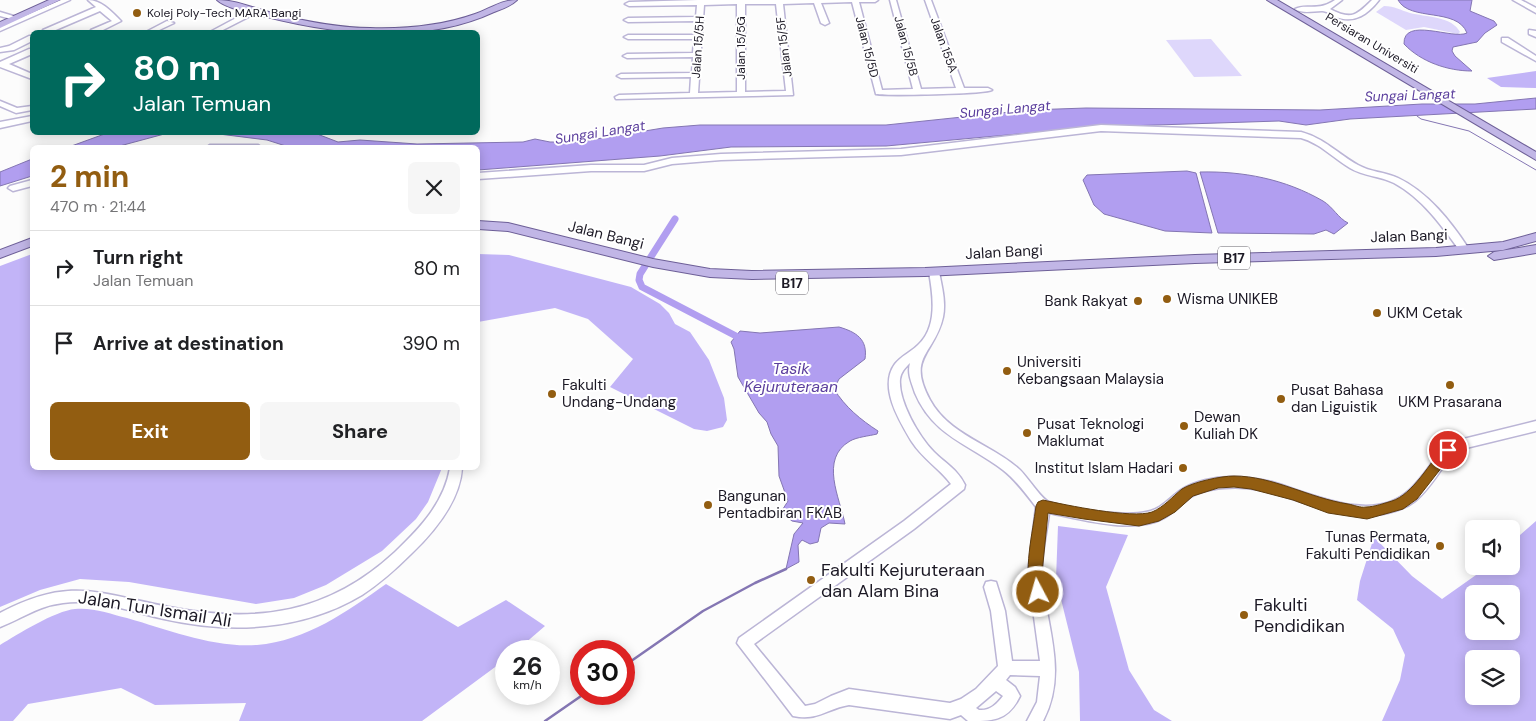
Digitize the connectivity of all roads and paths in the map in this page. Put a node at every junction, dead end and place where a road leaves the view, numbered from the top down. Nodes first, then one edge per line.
1 (56, 0) edge
2 (67, 0) edge
3 (91, 0) edge
4 (222, 0) edge
5 (237, 0) edge
6 (499, 0) edge
7 (512, 0) edge
8 (855, 0) edge
9 (875, 0) edge
10 (893, 0) edge
11 (928, 0) edge
12 (1271, 0) edge
13 (1283, 0) edge
14 (1339, 0) edge
15 (1376, 0) edge
16 (1516, 0) edge
17 (701, 1) edge
18 (817, 1) edge
19 (741, 2) junction
20 (779, 2) junction
21 (628, 4) dead end
22 (102, 7) junction
23 (252, 8) junction
24 (1536, 11) edge
25 (1319, 12) junction
26 (0, 14) edge
27 (16, 18) junction
28 (700, 19) junction
29 (628, 20) dead end
30 (170, 23) dead end
31 (244, 23) dead end
32 (825, 23) dead end
33 (0, 25) edge
34 (0, 29) edge
35 (377, 29) edge
36 (50, 30) edge
37 (98, 30) edge
38 (154, 30) edge
39 (217, 30) edge
40 (230, 30) edge
41 (628, 37) dead end
42 (699, 37) junction
43 (30, 39) edge
44 (1505, 40) dead end
45 (0, 50) edge
46 (30, 52) edge
47 (697, 55) junction
48 (627, 56) dead end
49 (1536, 59) edge
50 (1, 64) edge
51 (696, 75) junction
52 (30, 76) edge
53 (621, 76) dead end
54 (1406, 76) junction
55 (988, 90) dead end
56 (960, 91) junction
57 (918, 92) junction
58 (741, 94) junction
59 (694, 95) junction
60 (619, 97) dead end
61 (0, 103) edge
62 (30, 109) edge
63 (30, 118) edge
64 (0, 125) edge
65 (1534, 153) edge
66 (480, 176) edge
67 (30, 184) edge
68 (12, 188) dead end
69 (480, 225) edge
70 (480, 231) edge
71 (30, 238) edge
72 (1536, 238) edge
73 (30, 243) edge
74 (0, 248) edge
75 (1464, 249) junction
76 (1536, 249) edge
77 (0, 254) edge
78 (645, 266) junction
79 (934, 276) junction
80 (921, 348) junction
81 (1536, 426) edge
82 (456, 470) edge
83 (1043, 506) junction
84 (991, 587) dead end
85 (0, 620) edge
86 (1006, 668) junction
87 (1049, 669) junction
88 (996, 682) junction
89 (964, 707) junction
90 (1035, 721) edge

1 - 27 main road
2 - 34 street
3 - 22 street
4 - 23 main road
5 - 23 main road
6 - 35 main road
7 - 35 main road
8 - 9 street
8 - 18 street
8 - 57 street, Jalan 15/5D
10 - 57 street, Jalan 15/5B
11 - 56 street, Jalan 155A
12 - 54 main road, Persiaran Universiti
13 - 25 main road, Persiaran Universiti
14 - 25 street
15 - 25 street
16 - 24 street
17 - 19 street
17 - 21 street
17 - 28 street, Jalan 15/5H
18 - 20 street
18 - 32 street
19 - 20 street
19 - 58 street, Jalan 15/5G
20 - 58 street, Jalan 15/5F
22 - 36 street
22 - 37 street
23 - 35 main road
23 - 35 main road
23 - 39 street
25 - 54 main road, Persiaran Universiti
26 - 27 street
27 - 33 main road
28 - 29 street
28 - 42 street, Jalan 15/5H
30 - 38 street
31 - 40 street
41 - 42 street
42 - 47 street, Jalan 15/5H
43 - 45 street
44 - 49 street
46 - 50 street
47 - 48 street
47 - 51 street, Jalan 15/5H
50 - 52 street
51 - 53 street
51 - 59 street, Jalan 15/5H
54 - 65 main road, Persiaran Universiti
55 - 56 street
56 - 57 street
58 - 59 street
59 - 60 street
61 - 62 street
63 - 64 street
66 - 75 street
67 - 68 street
69 - 78 main road, Jalan Bangi / B17
70 - 78 main road, Jalan Bangi / B17
71 - 74 main road
72 - 75 main road, Jalan Bangi / B17
73 - 77 main road
75 - 79 main road, Jalan Bangi / B17
76 - 79 main road, Jalan Bangi / B17
78 - 79 main road, Jalan Bangi / B17
79 - 80 street
80 - 83 street
80 - 89 street
81 - 83 street
82 - 85 street, Jalan Tun Ismail Ali
83 - 87 street
84 - 86 street
86 - 87 street
86 - 88 street
87 - 90 street
88 - 89 street
88 - 89 street

